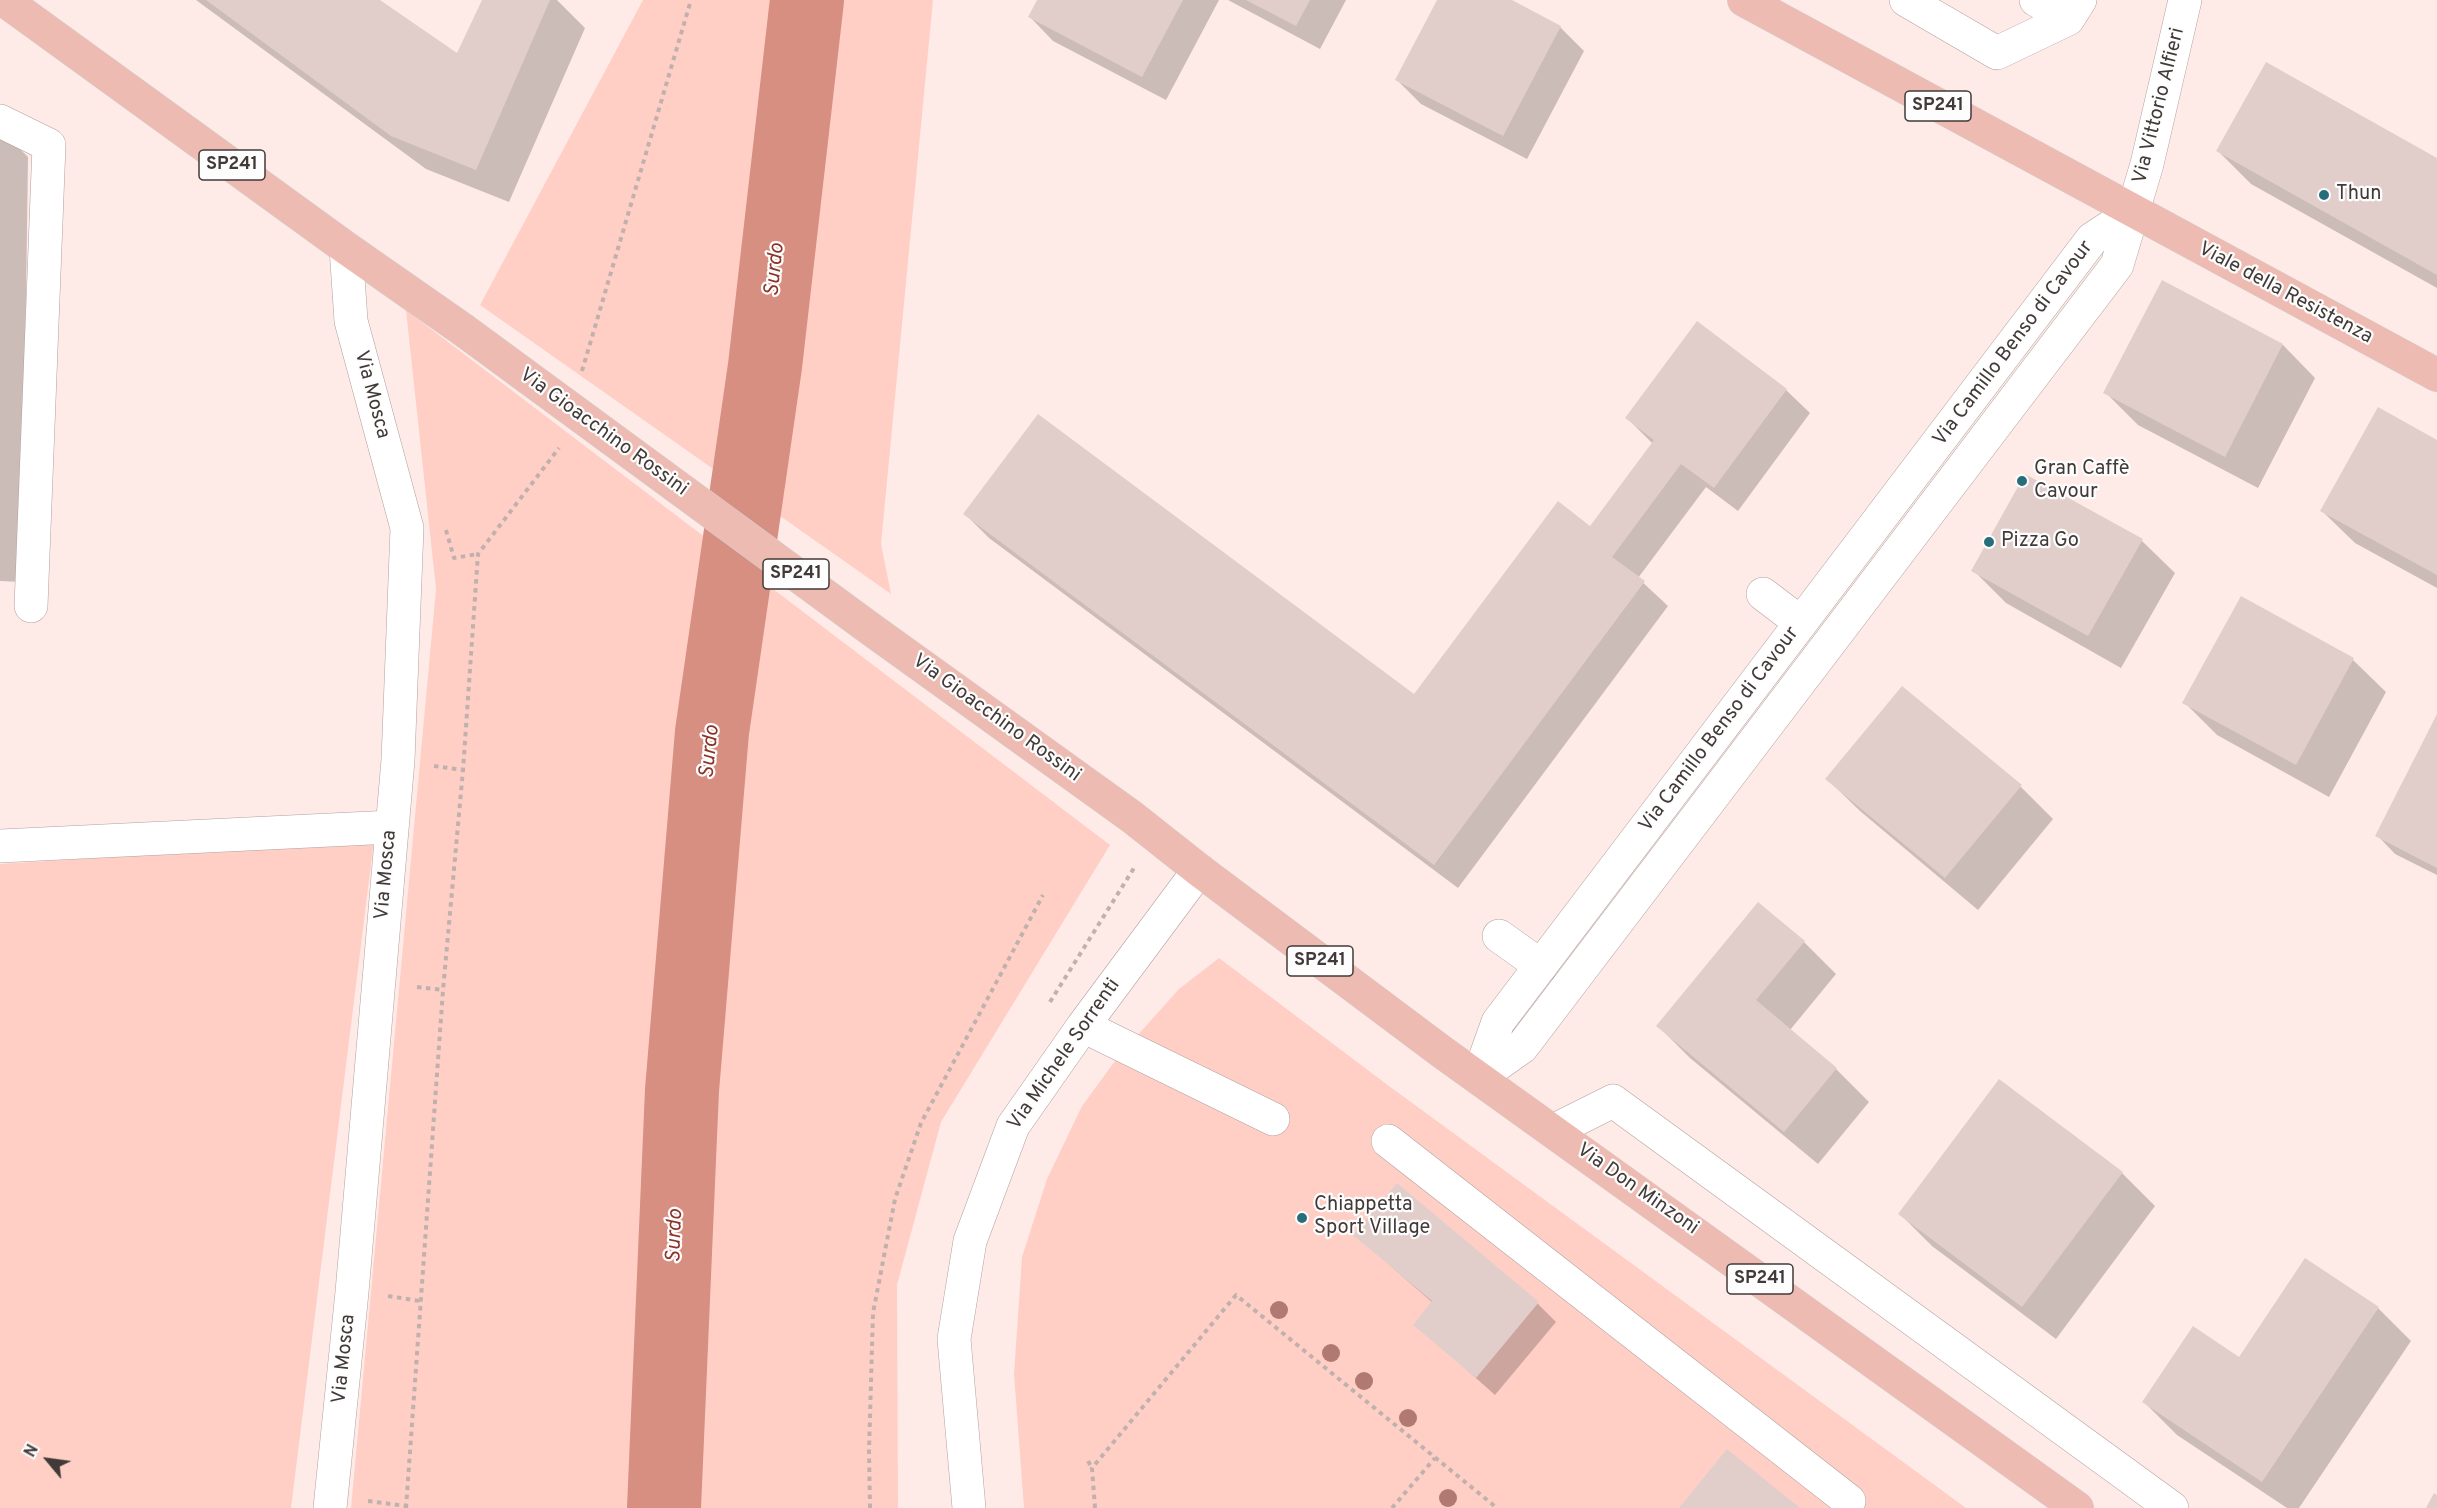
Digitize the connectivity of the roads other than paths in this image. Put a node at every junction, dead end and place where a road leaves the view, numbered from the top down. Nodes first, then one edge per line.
1 (4, 0) edge
2 (1744, 0) edge
3 (1906, 0) edge
4 (2036, 0) edge
5 (2185, 0) edge
6 (2074, 10) edge
7 (0, 121) edge
8 (2133, 212) junction
9 (346, 248) junction
10 (2437, 375) edge
11 (1978, 389) junction
12 (2007, 411) junction
13 (1842, 569) junction
14 (1870, 591) junction
15 (1764, 594) dead end
16 (32, 606) dead end
17 (1801, 623) junction
18 (392, 827) junction
19 (0, 846) edge
20 (1199, 870) junction
21 (1499, 936) dead end
22 (1541, 966) junction
23 (1083, 1026) junction
24 (1478, 1077) junction
25 (1273, 1119) dead end
26 (1553, 1131) junction
27 (1388, 1141) dead end
28 (1850, 1501) dead end
29 (330, 1508) edge
30 (969, 1508) edge
31 (2077, 1508) edge
32 (2172, 1508) edge

1 - 9 main road, Via Gioacchino Rossini / SP241
2 - 8 main road, SP241
3 - 6 street
4 - 6 street
5 - 8 street, Via Vittorio Alfieri
7 - 16 street
8 - 10 main road, Viale della Resistenza / SP241
8 - 11 street, Via Camillo Benso di Cavour
8 - 12 street, Via Camillo Benso di Cavour
9 - 18 street, Via Mosca
9 - 20 main road, Via Gioacchino Rossini / SP241, bridge
11 - 12 street
11 - 13 street, Via Camillo Benso di Cavour
12 - 14 street, Via Camillo Benso di Cavour
13 - 14 street
13 - 17 street, Via Camillo Benso di Cavour
14 - 24 street, Via Camillo Benso di Cavour
15 - 17 street
17 - 22 street, Via Camillo Benso di Cavour
18 - 19 street
18 - 29 street, Via Mosca
20 - 23 street, Via Michele Sorrenti
20 - 24 main road, Via Don Minzoni / SP241
21 - 22 street
22 - 24 street, Via Camillo Benso di Cavour
23 - 25 street
23 - 30 street, Via Michele Sorrenti
24 - 26 main road, Via Don Minzoni / SP241
26 - 31 main road, Via Don Minzoni / SP241
26 - 32 street
27 - 28 street

